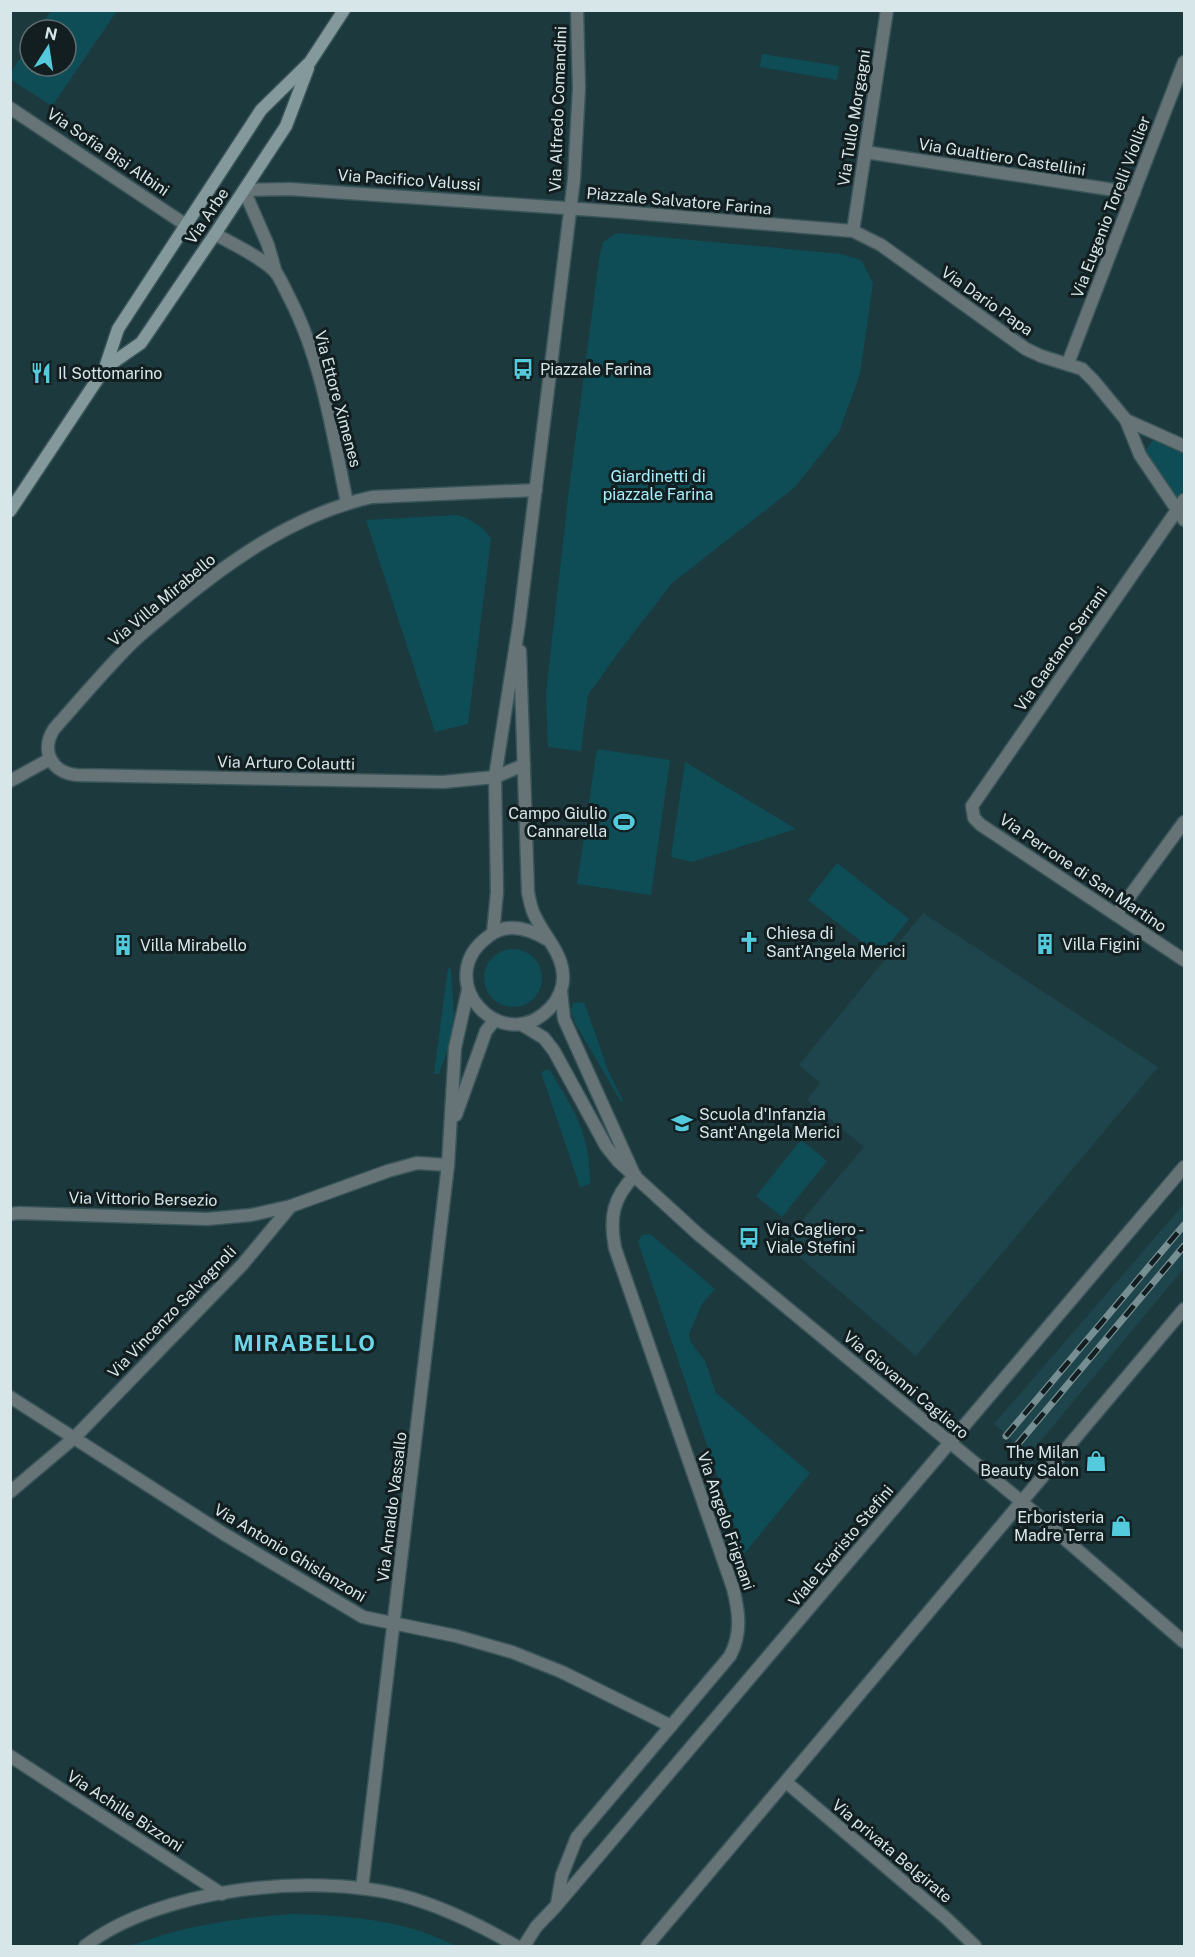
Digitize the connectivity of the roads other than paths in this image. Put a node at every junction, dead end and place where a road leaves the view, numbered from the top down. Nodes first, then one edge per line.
1 (344, 10) edge
2 (577, 10) edge
3 (887, 10) edge
4 (310, 62) junction
5 (1185, 62) edge
6 (10, 108) edge
7 (865, 152) junction
8 (244, 190) junction
9 (1134, 194) junction
10 (572, 208) junction
11 (186, 225) junction
12 (853, 231) junction
13 (215, 234) junction
14 (276, 273) junction
15 (1068, 363) junction
16 (105, 368) junction
17 (1126, 420) junction
18 (1185, 446) edge
19 (536, 490) junction
20 (347, 503) junction
21 (1182, 510) edge
22 (10, 511) edge
23 (519, 624) junction
24 (50, 759) junction
25 (524, 765) junction
26 (495, 777) junction
27 (10, 781) edge
28 (972, 806) joint
29 (1185, 822) edge
30 (1116, 915) junction
31 (493, 933) junction
32 (548, 940) junction
33 (1185, 960) edge
34 (468, 990) junction
35 (561, 991) junction
36 (495, 1020) junction
37 (521, 1024) junction
38 (450, 1130) junction
39 (448, 1165) junction
40 (1185, 1167) edge
41 (635, 1175) junction
42 (291, 1206) junction
43 (10, 1214) edge
44 (1185, 1309) edge
45 (10, 1397) edge
46 (74, 1438) junction
47 (951, 1443) junction
48 (10, 1492) edge
49 (1022, 1502) junction
50 (395, 1623) junction
51 (1185, 1642) edge
52 (671, 1726) junction
53 (10, 1756) edge
54 (786, 1782) junction
55 (362, 1888) junction
56 (222, 1894) junction
57 (556, 1906) junction
58 (85, 1947) edge
59 (516, 1947) edge
60 (524, 1947) edge
61 (647, 1947) edge
62 (975, 1947) edge

1 - 4 street, Via Arbe
2 - 10 street, Via Alfredo Comandini
3 - 7 street, Via Tullo Morgagni
4 - 8 street, Via Arbe
4 - 11 street, Via Arbe
5 - 9 street, Via Eugenio Torelli Viollier
6 - 11 street, Via Sofia Bisi Albini
7 - 9 street, Via Gualtiero Castellini
7 - 12 street, Via Tullo Morgagni
8 - 10 street, Via Pacifico Valussi
8 - 13 street, Via Arbe
8 - 14 street
9 - 15 street, Via Eugenio Torelli Viollier
10 - 12 street, Piazzale Salvatore Farina
10 - 19 street, Piazzale Salvatore Farina
11 - 16 street, Via Arbe
12 - 15 street, Via Dario Papa
13 - 14 street, Via Ettore Ximenes
13 - 16 street, Via Arbe
14 - 20 street, Via Ettore Ximenes
15 - 17 street, Via Dario Papa
16 - 22 street, Via Arbe
17 - 18 street, Via Dario Papa
17 - 21 street, Via Dario Papa
19 - 20 street
19 - 23 street, Piazzale Salvatore Farina
20 - 24 street, Via Villa Mirabello
21 - 28 street, Via Gaetano Serrani
23 - 25 street, Piazzale Salvatore Farina
23 - 26 street, Piazzale Salvatore Farina
24 - 26 street, Via Arturo Colautti
24 - 27 street
25 - 26 street, Via Arturo Colautti
25 - 32 street
26 - 31 street
28 - 30 street, Via Perrone di San Martino
29 - 30 street
30 - 33 street, Via Perrone di San Martino
31 - 32 street
31 - 34 street, Via Arnaldo Vassallo
32 - 35 street
34 - 36 street
34 - 38 street, Via Arnaldo Vassallo
35 - 37 street
35 - 41 street, Via Giovanni Cagliero
36 - 37 street
36 - 38 street, Via Arnaldo Vassallo
37 - 41 street, Via Giovanni Cagliero
38 - 39 street, Via Arnaldo Vassallo
39 - 42 street, Via Vittorio Bersezio
39 - 50 street, Via Arnaldo Vassallo
40 - 47 street, Viale Evaristo Stefini
41 - 47 street, Via Giovanni Cagliero
41 - 52 street, Via Angelo Frignani
42 - 43 street, Via Vittorio Bersezio
42 - 46 street, Via Vincenzo Salvagnoli
44 - 49 street
45 - 46 street, Via Antonio Ghislanzoni
46 - 48 street, Via Vincenzo Salvagnoli
46 - 50 street, Via Antonio Ghislanzoni
47 - 49 street, Via Giovanni Cagliero
47 - 57 street, Viale Evaristo Stefini
49 - 51 street, Via Giovanni Cagliero
49 - 54 street
50 - 52 street, Via Antonio Ghislanzoni
50 - 55 street, Via Arnaldo Vassallo
52 - 57 street, Via Angelo Frignani
53 - 56 street, Via Achille Bizzoni
54 - 61 street
54 - 62 street, Via privata Belgirate
55 - 56 street
55 - 59 street
56 - 58 street
57 - 60 street, Viale Evaristo Stefini

